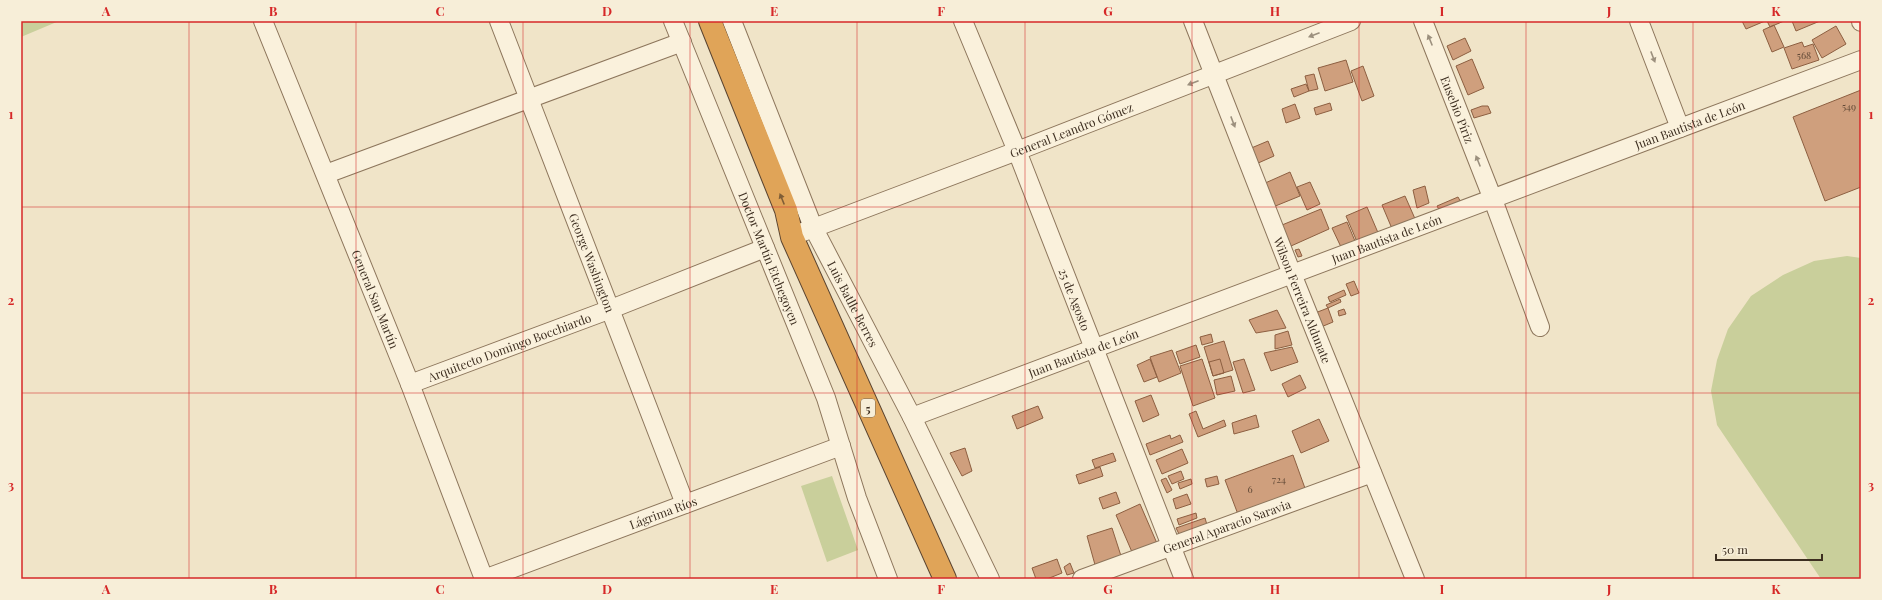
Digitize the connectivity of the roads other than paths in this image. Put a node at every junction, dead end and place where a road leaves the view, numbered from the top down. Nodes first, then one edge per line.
1 (263, 21) edge
2 (499, 21) edge
3 (673, 21) edge
4 (695, 21) edge
5 (710, 21) edge
6 (963, 21) edge
7 (1193, 21) edge
8 (1350, 21) edge
9 (1423, 21) edge
10 (1639, 21) edge
11 (736, 22) edge
12 (682, 42) junction
13 (1861, 60) edge
14 (1214, 74) junction
15 (530, 98) junction
16 (1680, 128) junction
17 (1017, 151) junction
18 (326, 174) junction
19 (1492, 197) junction
20 (813, 227) junction
21 (792, 237) junction
22 (765, 248) junction
23 (1292, 274) junction
24 (611, 309) junction
25 (1540, 327) dead end
26 (1094, 348) junction
27 (410, 384) junction
28 (912, 417) junction
29 (841, 446) junction
30 (1372, 473) junction
31 (686, 504) junction
32 (1171, 547) junction
33 (484, 579) edge
34 (888, 579) edge
35 (945, 579) edge
36 (990, 579) edge
37 (1082, 579) edge
38 (1184, 579) edge
39 (1415, 579) edge

1 - 18 street, General San Martín
2 - 15 street, George Washington
3 - 12 street, Doctor Martín Etchegoyen
4 - 21 highway, 5
21 -> 5 highway, 5
6 - 17 street, 25 de Agosto
7 - 14 street, Wilson Ferreira Aldunate
8 -> 14 street, General Leandro Gómez
19 -> 9 street, Eusebio Píriz
10 -> 16 street
11 - 20 street, Luis Batlle Berres
12 - 15 street
12 - 22 street, Doctor Martín Etchegoyen
13 - 16 street, Juan Bautista de León
14 -> 17 street, General Leandro Gómez
14 -> 23 street, Wilson Ferreira Aldunate
15 - 18 street
15 - 24 street, George Washington
16 - 19 street, Juan Bautista de León
17 - 20 street, General Leandro Gómez
17 - 26 street, 25 de Agosto
18 - 27 street, General San Martín
19 - 23 street, Juan Bautista de León
19 - 25 street, Eusebio Píriz
20 - 21 street, General Leandro Gómez
20 - 28 street, Luis Batlle Berres
21 - 35 highway, 5
22 - 24 street, Arquitecto Domingo Bocchiardo
22 - 29 street, Doctor Martín Etchegoyen
23 - 26 street, Juan Bautista de León
23 - 30 street, Wilson Ferreira Aldunate
24 - 27 street, Arquitecto Domingo Bocchiardo
24 - 31 street, George Washington
26 - 28 street, Juan Bautista de León
26 - 32 street, 25 de Agosto
27 - 33 street, General San Martín
28 - 36 street, Luis Batlle Berres
29 - 31 street, Lágrima Ríos
29 - 34 street, Doctor Martín Etchegoyen
30 - 32 street, General Aparacio Saravia
30 - 39 street, Wilson Ferreira Aldunate
31 - 33 street, Lágrima Ríos
32 - 37 street, General Aparacio Saravia
32 - 38 street, 25 de Agosto

